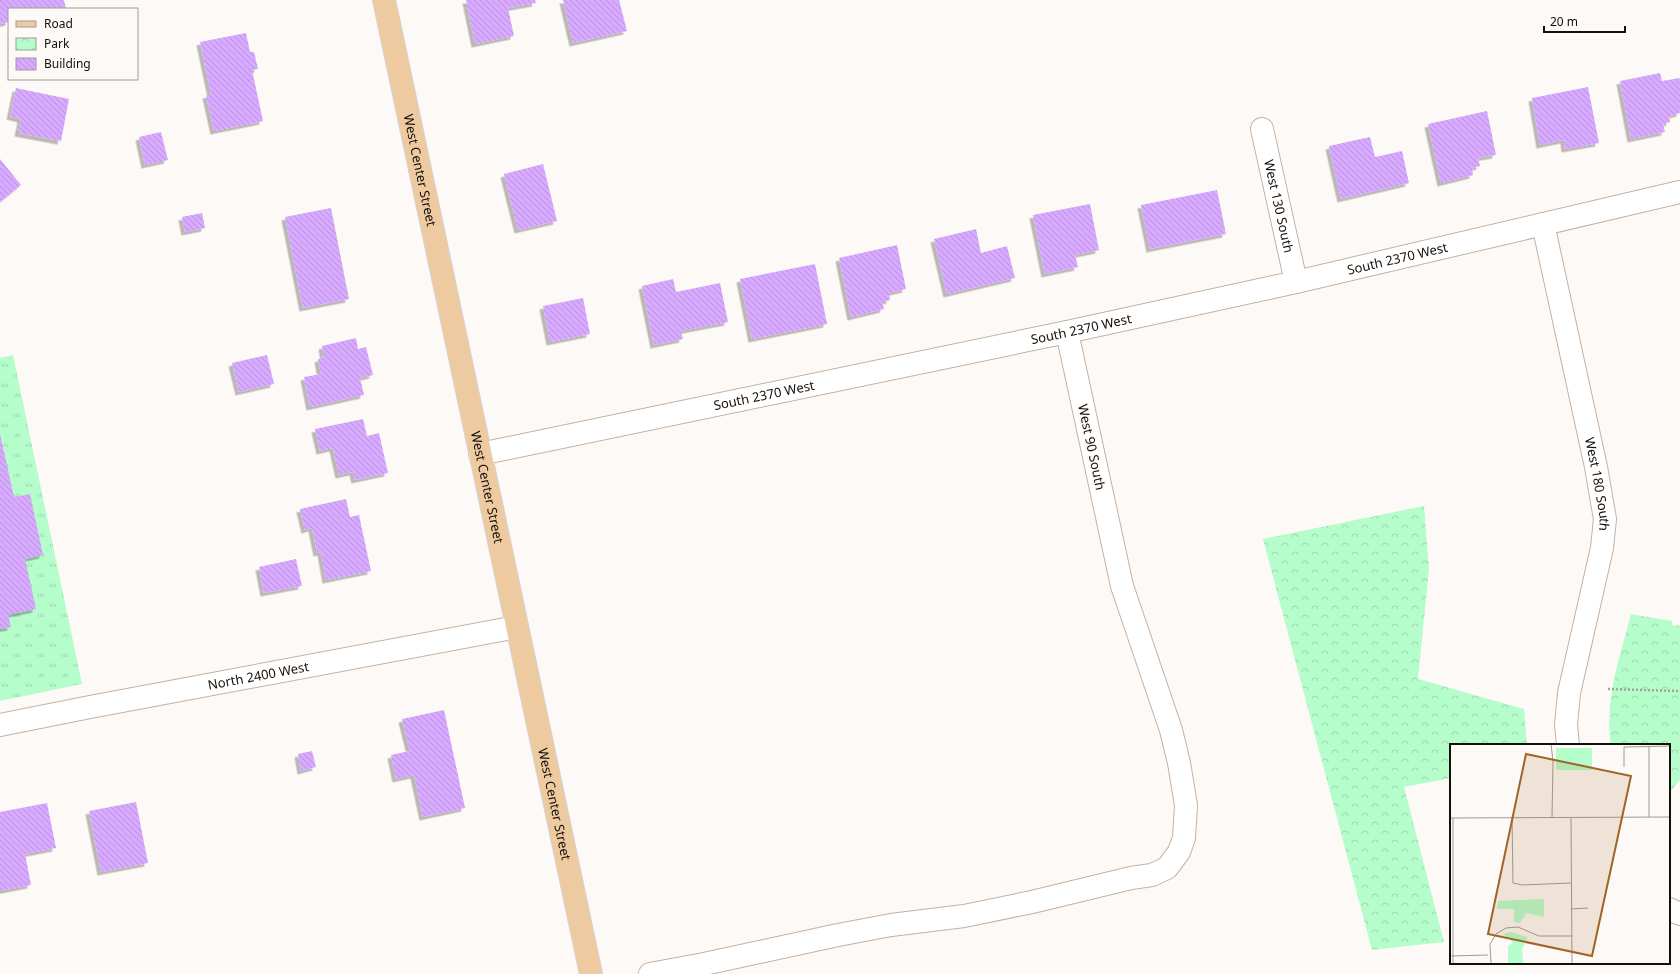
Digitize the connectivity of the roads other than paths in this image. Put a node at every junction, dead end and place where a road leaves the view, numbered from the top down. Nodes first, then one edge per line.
1 (384, 0) edge
2 (1262, 129) dead end
3 (1680, 192) edge
4 (1543, 224) junction
5 (1296, 282) junction
6 (1067, 332) junction
7 (480, 454) junction
8 (517, 627) junction
9 (0, 726) edge
10 (1568, 744) edge
11 (1670, 909) edge
12 (1680, 914) edge
13 (591, 974) edge
14 (650, 974) edge

1 - 7 main road, West Center Street
2 - 5 street, West 130 South
3 - 4 street, South 2370 West
4 - 5 street, South 2370 West
4 - 10 street, West 180 South
5 - 6 street, South 2370 West
6 - 7 street, South 2370 West
6 - 14 street, West 90 South
7 - 8 main road, West Center Street
8 - 9 street, North 2400 West
8 - 13 main road, West Center Street
11 - 12 street

